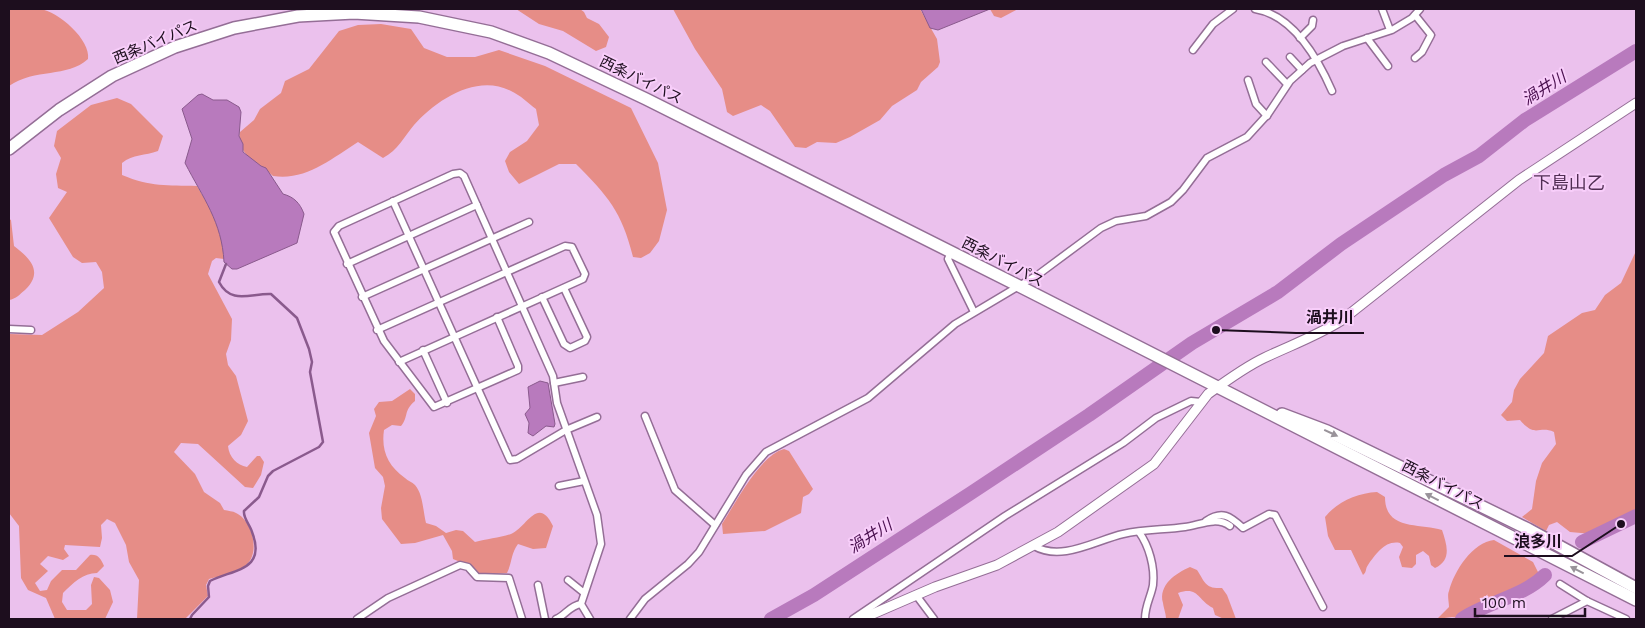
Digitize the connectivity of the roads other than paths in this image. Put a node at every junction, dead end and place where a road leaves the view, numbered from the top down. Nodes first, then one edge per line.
1 (1232, 9) edge
2 (1256, 9) edge
3 (1382, 9) edge
4 (1420, 9) edge
5 (1415, 15) junction
6 (1313, 20) dead end
7 (1390, 30) junction
8 (1300, 38) junction
9 (1367, 38) junction
10 (1193, 50) dead end
11 (1290, 57) dead end
12 (1316, 58) junction
13 (1415, 58) dead end
14 (1266, 62) dead end
15 (1388, 66) dead end
16 (1302, 70) junction
17 (1248, 80) dead end
18 (1287, 84) junction
19 (1332, 91) dead end
20 (1636, 103) edge
21 (1267, 116) junction
22 (9, 148) edge
23 (393, 201) junction
24 (477, 205) junction
25 (529, 222) dead end
26 (408, 236) junction
27 (492, 239) junction
28 (951, 252) junction
29 (347, 264) junction
30 (423, 269) junction
31 (506, 272) junction
32 (1019, 286) junction
33 (564, 288) junction
34 (362, 297) junction
35 (542, 297) junction
36 (438, 302) junction
37 (522, 306) junction
38 (974, 312) junction
39 (497, 317) junction
40 (9, 330) edge
41 (31, 330) dead end
42 (377, 330) junction
43 (454, 336) junction
44 (423, 350) junction
45 (398, 362) junction
46 (582, 377) dead end
47 (554, 383) junction
48 (1212, 384) junction
49 (478, 389) junction
50 (1236, 396) junction
51 (1202, 402) junction
52 (447, 403) junction
53 (646, 416) dead end
54 (597, 417) dead end
55 (566, 430) junction
56 (584, 481) junction
57 (559, 486) dead end
58 (1204, 522) junction
59 (716, 525) junction
60 (1230, 526) dead end
61 (1139, 532) junction
62 (1034, 546) junction
63 (568, 580) dead end
64 (1560, 584) dead end
65 (538, 585) dead end
66 (1636, 588) edge
67 (583, 592) junction
68 (916, 595) junction
69 (1636, 600) edge
70 (1587, 601) junction
71 (580, 604) junction
72 (1322, 607) dead end
73 (358, 619) edge
74 (522, 619) edge
75 (545, 619) edge
76 (556, 619) edge
77 (590, 619) edge
78 (630, 619) edge
79 (853, 619) edge
80 (860, 619) edge
81 (934, 619) edge
82 (1145, 619) edge
83 (1552, 619) edge
84 (1626, 619) edge

1 - 10 street
2 - 8 street
3 - 7 street
4 - 5 street
5 - 7 street
5 - 13 street
6 - 8 street
7 - 9 street
8 - 12 street
9 - 12 street
9 - 15 street
11 - 16 street
12 - 16 street
12 - 19 street
14 - 18 street
16 - 18 street
17 - 21 street
18 - 21 street
20 - 48 street
21 - 32 street
22 - 28 highway, 西条バイパス
23 - 24 street
23 - 26 street
23 - 29 street
24 - 26 street
24 - 27 street
25 - 27 street
26 - 29 street
26 - 30 street
27 - 30 street
27 - 31 street
28 - 32 highway, 西条バイパス
28 - 38 street
29 - 34 street
30 - 34 street
30 - 36 street
31 - 33 street
31 - 36 street
31 - 37 street
32 - 38 street
32 - 48 highway, 西条バイパス
33 - 35 street
33 - 35 street
34 - 42 street
35 - 37 street
36 - 42 street
36 - 43 street
37 - 39 street
37 - 47 street
38 - 59 street
39 - 43 street
39 - 49 street
40 - 41 street
42 - 45 street
43 - 44 street
43 - 49 street
44 - 45 street
44 - 52 street
45 - 52 street
46 - 47 street
47 - 55 street
48 - 50 highway, 西条バイパス
48 - 51 street
49 - 52 street
49 - 55 street
50 -> 66 highway, 西条バイパス
69 -> 50 highway, 西条バイパス
51 - 62 street
51 - 79 street
53 - 59 street
54 - 55 street
55 - 56 street
56 - 57 street
56 - 67 street
58 - 60 street
58 - 61 street
58 - 72 street
59 - 78 street
61 - 62 street
61 - 82 street
62 - 68 street
63 - 67 street
64 - 70 street
65 - 75 street
67 - 71 street
68 - 80 street
68 - 81 street
70 - 83 street
70 - 84 street
71 - 76 street
71 - 77 street
73 - 74 street

